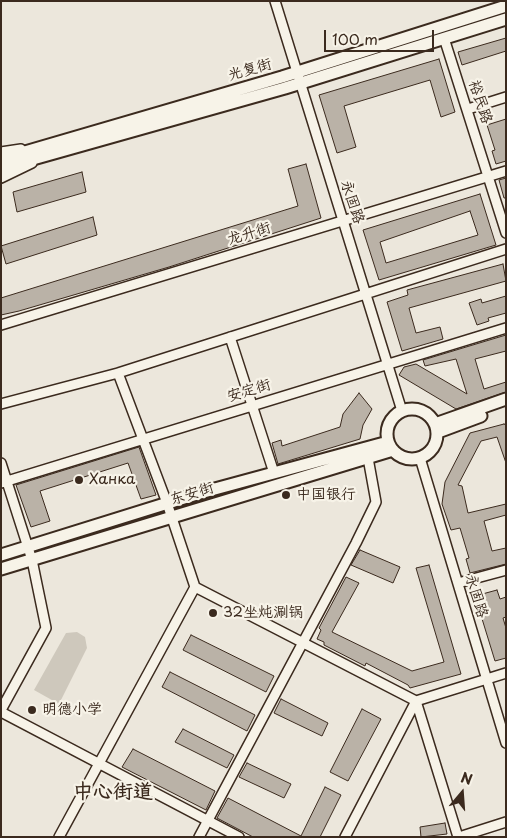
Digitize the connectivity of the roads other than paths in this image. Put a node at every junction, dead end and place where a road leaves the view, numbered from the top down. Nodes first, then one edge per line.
1 (275, 1) edge
2 (506, 6) edge
3 (506, 19) edge
4 (444, 38) junction
5 (298, 78) junction
6 (506, 97) edge
7 (468, 109) junction
8 (45, 151) junction
9 (1, 152) edge
10 (1, 159) edge
11 (1, 168) edge
12 (506, 171) edge
13 (489, 176) junction
14 (1, 178) edge
15 (343, 219) junction
16 (506, 233) edge
17 (506, 249) edge
18 (367, 293) junction
19 (1, 325) edge
20 (506, 328) edge
21 (230, 337) junction
22 (389, 363) junction
23 (118, 373) junction
24 (506, 399) edge
25 (1, 404) edge
26 (254, 404) junction
27 (506, 407) edge
28 (402, 411) junction
29 (436, 428) junction
30 (143, 439) junction
31 (391, 446) junction
32 (368, 458) junction
33 (420, 458) junction
34 (1, 463) edge
35 (274, 473) junction
36 (4, 482) edge
37 (167, 503) junction
38 (171, 516) junction
39 (28, 546) junction
40 (1, 555) edge
41 (32, 560) junction
42 (1, 569) edge
43 (506, 570) edge
44 (458, 583) junction
45 (195, 587) junction
46 (303, 642) junction
47 (506, 673) edge
48 (487, 680) junction
49 (416, 701) junction
50 (1, 711) edge
51 (506, 743) edge
52 (99, 763) junction
53 (208, 820) junction
54 (506, 822) edge
55 (59, 837) edge
56 (199, 837) edge
57 (239, 837) edge
58 (345, 837) edge
59 (459, 837) edge

1 - 5 street, 永固路
2 - 5 main road, 光复街
3 - 4 main road, 光复街
4 - 5 main road, 光复街
4 - 7 street, 裕民路
5 - 8 main road, 光复街
5 - 8 main road, 光复街
5 - 15 street, 永固路
6 - 7 street
7 - 13 street, 裕民路
8 - 9 street
8 - 10 main road, 光复街
8 - 11 main road
8 - 14 street
12 - 13 street, 龙升街
13 - 15 street, 龙升街
13 - 16 street, 裕民路
15 - 18 street, 永固路
15 - 19 street, 龙升街
17 - 18 street
18 - 21 street
18 - 22 street, 永固路
20 - 22 street, 安定街
21 - 23 street
21 - 26 street
22 - 26 street, 安定街
22 - 28 street, 永固路
23 - 25 street
23 - 30 street
24 - 29 main road
26 - 30 street, 安定街
26 - 35 street
27 - 29 main road
28 - 29 main road
28 - 31 main road
29 - 33 main road
30 - 36 street, 安定街
30 - 37 street
31 - 32 main road, 东安街
31 - 33 main road
31 - 35 main road, 东安街
32 - 38 main road, 东安街
32 - 46 street
33 - 44 street, 永固路
34 - 36 street
35 - 37 main road, 东安街
36 - 39 street
37 - 38 street
37 - 39 main road, 东安街
38 - 41 main road, 东安街
38 - 45 street
39 - 40 main road, 东安街
39 - 41 street
41 - 42 main road, 东安街
41 - 50 street
43 - 44 street
44 - 48 street, 永固路
45 - 46 street
45 - 52 street
46 - 49 street
46 - 53 street
47 - 48 street
48 - 49 street
48 - 51 street, 永固路
49 - 58 street
49 - 59 street
50 - 52 street
52 - 53 street
52 - 55 street
53 - 56 street
53 - 57 street
54 - 59 street

